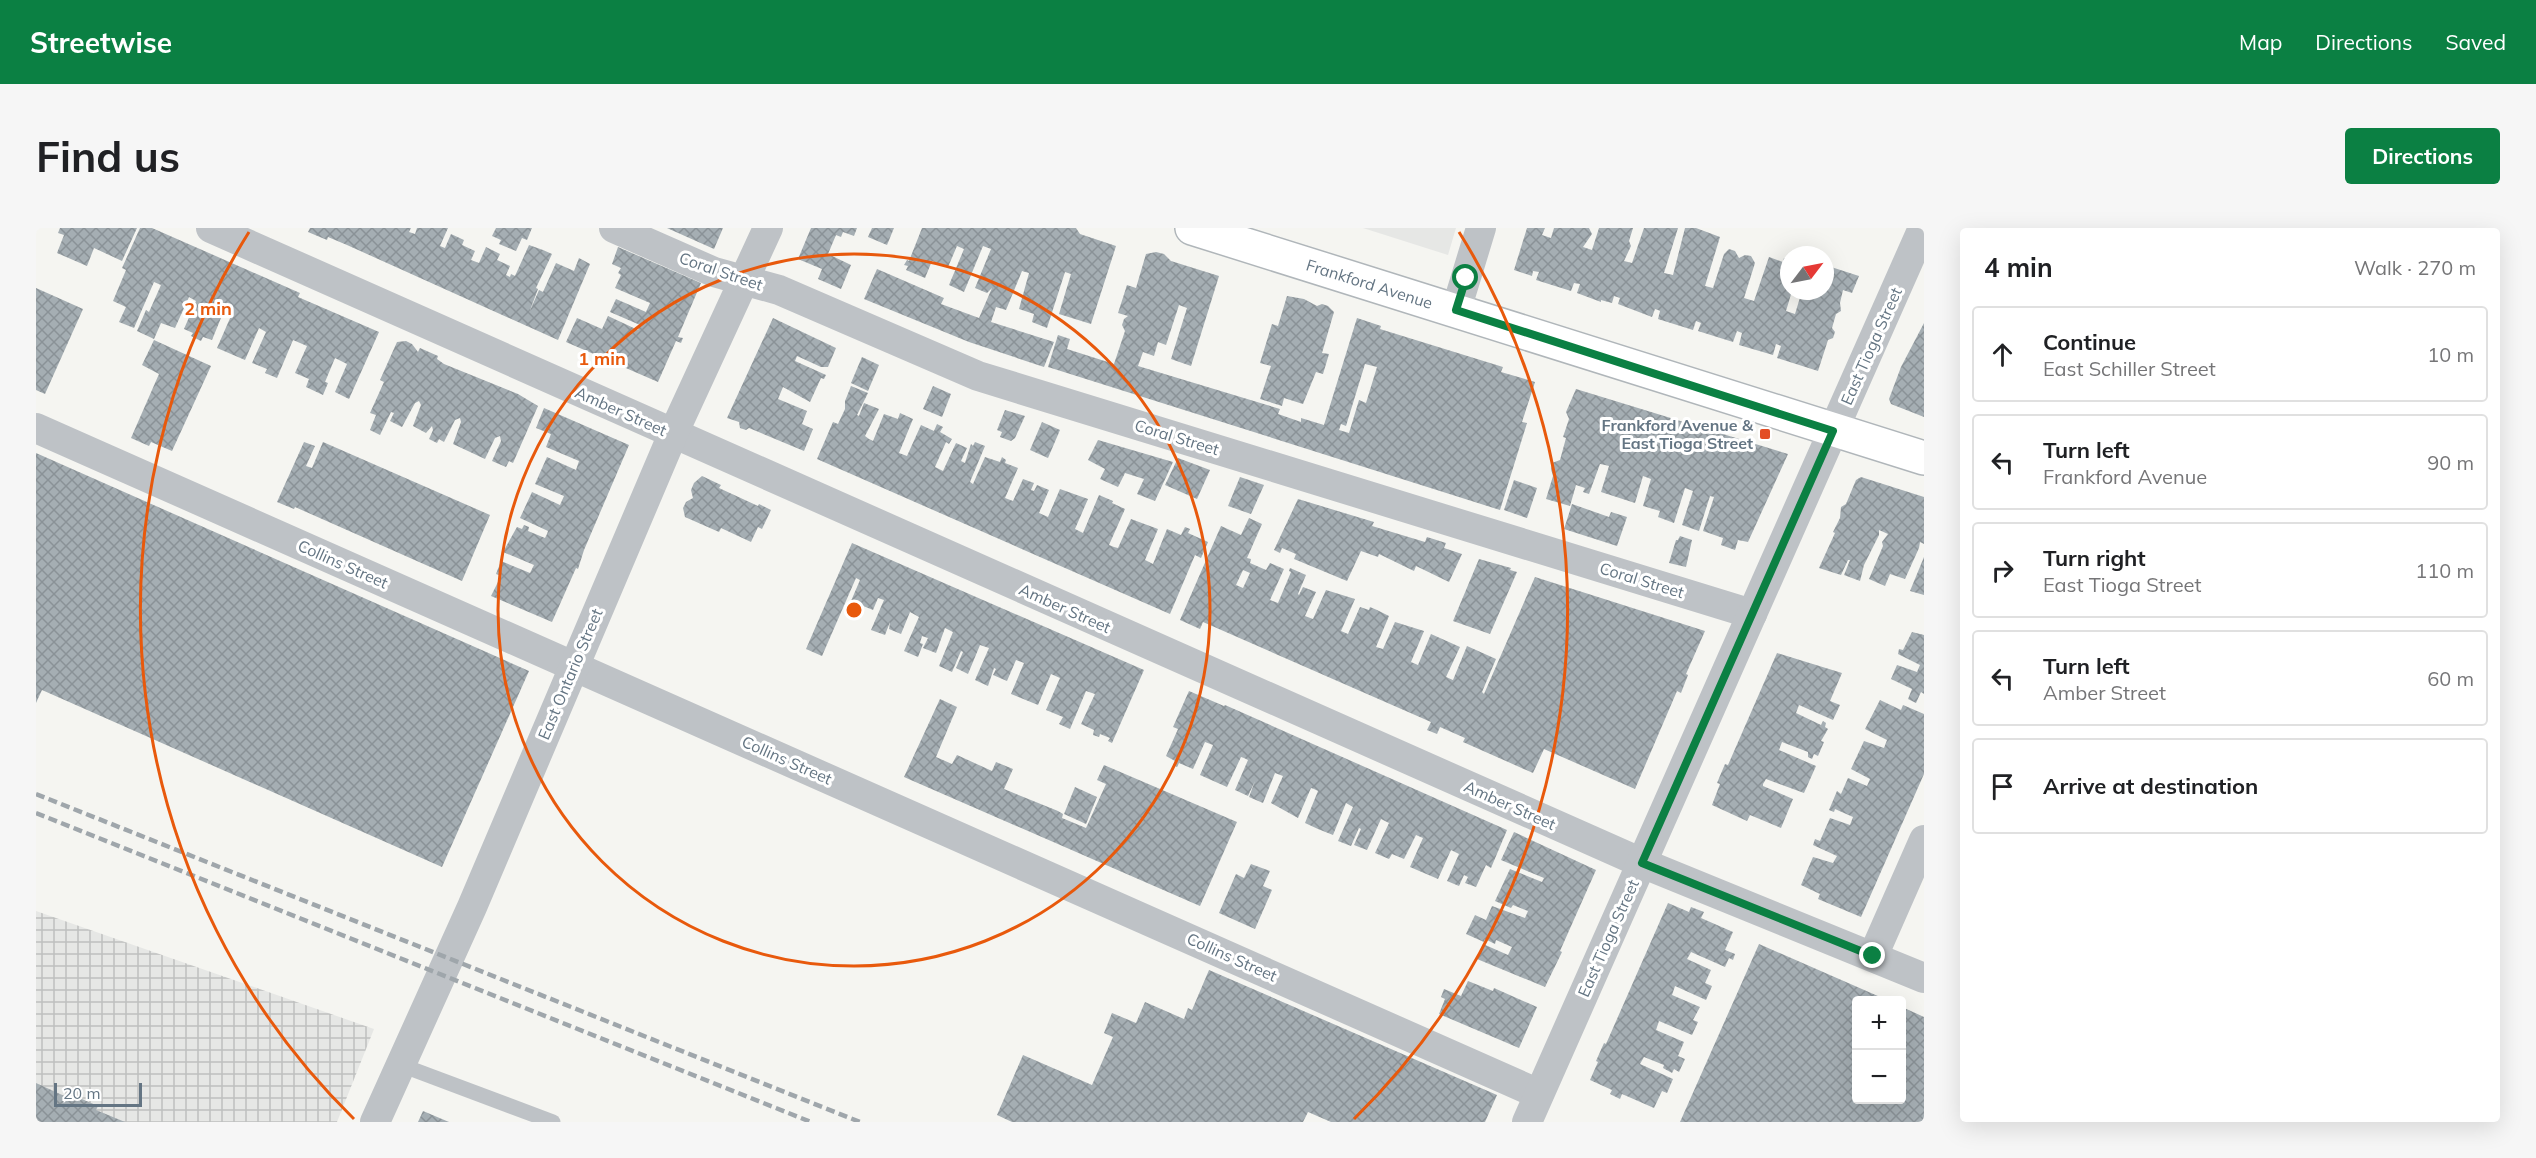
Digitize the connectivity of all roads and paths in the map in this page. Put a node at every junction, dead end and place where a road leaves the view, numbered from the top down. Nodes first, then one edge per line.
1 (211, 228) edge
2 (614, 228) edge
3 (768, 228) edge
4 (1192, 228) edge
5 (1481, 228) edge
6 (1923, 228) edge
7 (744, 282) junction
8 (1456, 310) junction
9 (36, 428) edge
10 (1833, 431) junction
11 (673, 435) junction
12 (1924, 458) edge
13 (1752, 614) junction
14 (573, 665) junction
15 (1924, 840) edge
16 (1642, 863) junction
17 (1873, 956) junction
18 (1924, 978) edge
19 (400, 1065) junction
20 (1539, 1094) junction
21 (375, 1122) edge
22 (553, 1122) edge
23 (1527, 1122) edge

1 - 11 street, Amber Street
2 - 7 street, Coral Street
3 - 7 street, East Ontario Street
4 - 8 main road, Frankford Avenue
5 - 8 street
6 - 10 street, East Tioga Street
7 - 11 street, East Ontario Street
7 - 13 street, Coral Street
8 - 10 main road, Frankford Avenue
9 - 14 street, Collins Street
10 - 12 main road, Frankford Avenue
10 - 13 street, East Tioga Street
11 - 14 street, East Ontario Street
11 - 16 street, Amber Street
13 - 16 street, East Tioga Street
14 - 19 street, East Ontario Street
14 - 20 street, Collins Street
15 - 17 street
16 - 17 street, Amber Street
16 - 20 street, East Tioga Street
17 - 18 street, Amber Street
19 - 21 street, East Ontario Street
19 - 22 lane
20 - 23 street, East Tioga Street

